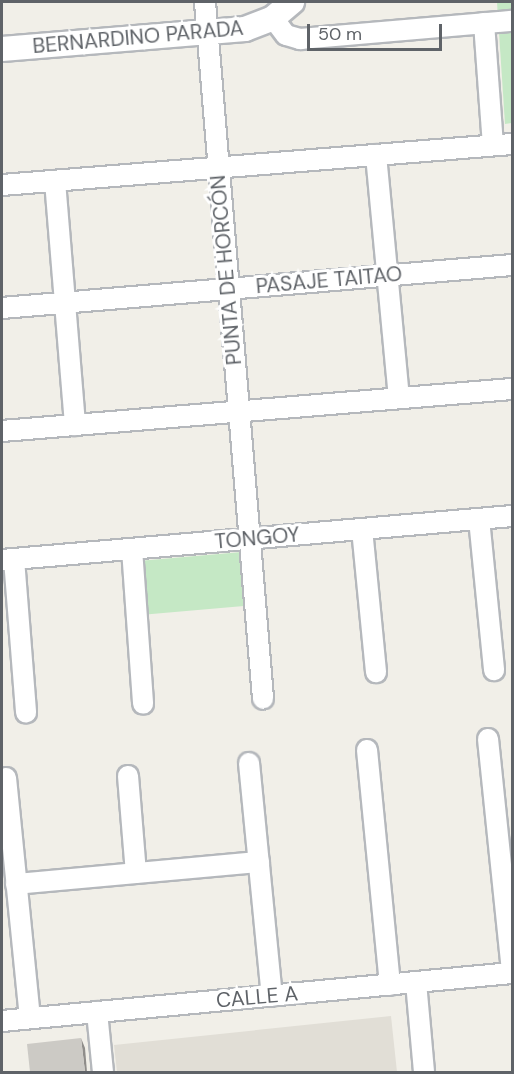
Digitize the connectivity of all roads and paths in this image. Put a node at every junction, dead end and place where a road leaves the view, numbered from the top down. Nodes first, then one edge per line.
1 (205, 2) edge
2 (292, 2) edge
3 (273, 18) junction
4 (513, 21) edge
5 (484, 23) junction
6 (207, 32) junction
7 (2, 49) edge
8 (503, 145) edge
9 (376, 154) junction
10 (218, 167) junction
11 (55, 181) junction
12 (2, 185) edge
13 (513, 265) edge
14 (388, 276) junction
15 (228, 289) junction
16 (65, 302) junction
17 (2, 308) edge
18 (512, 394) edge
19 (399, 398) junction
20 (238, 412) junction
21 (75, 425) junction
22 (2, 431) edge
23 (513, 516) edge
24 (479, 519) junction
25 (362, 529) junction
26 (248, 539) junction
27 (132, 549) junction
28 (8, 559) edge
29 (494, 670) dead end
30 (376, 672) dead end
31 (263, 699) dead end
32 (143, 704) dead end
33 (26, 713) dead end
34 (488, 739) dead end
35 (368, 750) dead end
36 (249, 763) dead end
37 (128, 776) dead end
38 (6, 777) dead end
39 (503, 788) edge
40 (259, 861) junction
41 (136, 873) junction
42 (16, 884) junction
43 (512, 973) edge
44 (416, 982) junction
45 (390, 985) junction
46 (272, 996) junction
47 (97, 1012) junction
48 (30, 1018) junction
49 (2, 1021) edge
50 (103, 1072) edge
51 (424, 1072) edge

1 - 6 street, PUNTA DE HORCÓN
2 - 3 street, BERNARDINO PARADA
3 - 5 street, BERNARDINO PARADA
3 - 6 street, BERNARDINO PARADA
4 - 5 street, BERNARDINO PARADA
5 - 8 street
6 - 7 street, BERNARDINO PARADA
6 - 10 street, PUNTA DE HORCÓN
8 - 9 street
9 - 10 street
9 - 14 street
10 - 11 street
10 - 15 street, PUNTA DE HORCÓN
11 - 12 street
11 - 16 street
13 - 14 street, PASAJE TAITAO
14 - 15 street, PASAJE TAITAO
14 - 19 street
15 - 16 street, PASAJE TAITAO
15 - 20 street, PUNTA DE HORCÓN
16 - 17 street, PASAJE TAITAO
16 - 21 street
18 - 19 street
19 - 20 street
20 - 21 street
20 - 26 street, PUNTA DE HORCÓN
21 - 22 street
23 - 24 street, TONGOY
24 - 25 street, TONGOY
24 - 29 street
25 - 26 street, TONGOY
25 - 30 street
26 - 27 street, TONGOY
26 - 31 street, PUNTA DE HORCÓN
27 - 28 street, TONGOY
27 - 32 street
28 - 33 street
34 - 39 street
35 - 45 street
36 - 40 street
37 - 41 street
38 - 42 street
39 - 43 street
40 - 41 street
40 - 46 street
41 - 42 street
42 - 48 street
43 - 44 street, CALLE A
44 - 45 street, CALLE A
44 - 51 street
45 - 46 street, CALLE A
46 - 47 street, CALLE A
47 - 48 street, CALLE A
47 - 50 street
48 - 49 street, CALLE A

